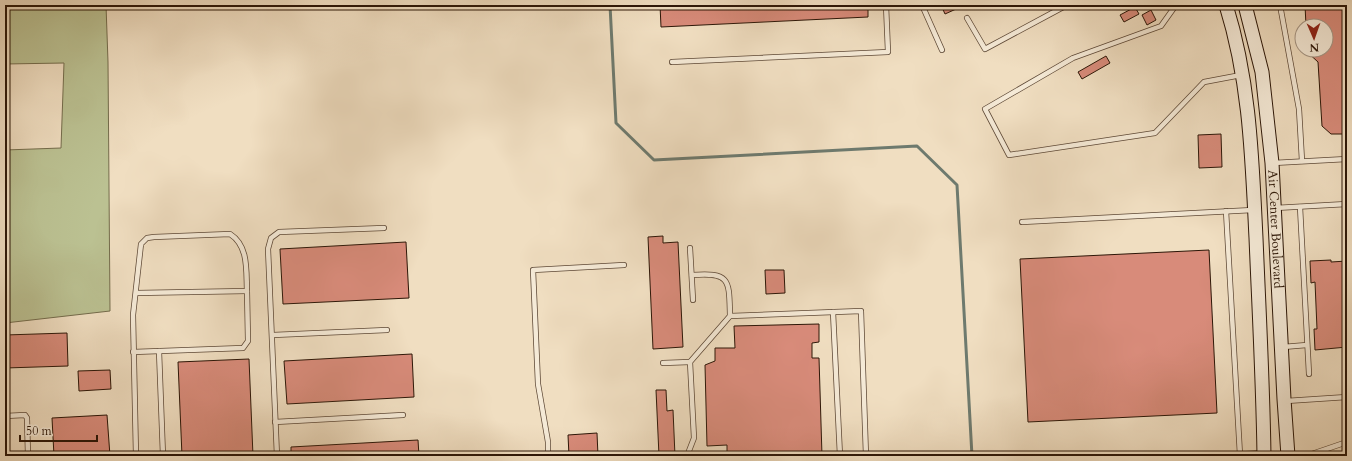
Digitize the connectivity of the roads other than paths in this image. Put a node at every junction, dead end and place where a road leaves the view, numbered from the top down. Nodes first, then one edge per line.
1 (886, 5) edge
2 (922, 5) edge
3 (1067, 5) edge
4 (1176, 5) edge
5 (1226, 5) edge
6 (1245, 5) edge
7 (1280, 5) edge
8 (967, 18) dead end
9 (942, 50) dead end
10 (672, 62) dead end
11 (1262, 72) junction
12 (1244, 75) junction
13 (1347, 158) edge
14 (1302, 161) junction
15 (1272, 163) junction
16 (1347, 204) edge
17 (1300, 207) junction
18 (1274, 209) junction
19 (1255, 210) junction
20 (1226, 211) junction
21 (1022, 222) dead end
22 (384, 228) dead end
23 (690, 248) dead end
24 (624, 266) dead end
25 (692, 275) junction
26 (247, 291) junction
27 (136, 293) junction
28 (693, 300) dead end
29 (833, 312) junction
30 (730, 316) junction
31 (387, 330) dead end
32 (273, 335) junction
33 (1307, 345) junction
34 (1281, 347) junction
35 (160, 351) junction
36 (134, 352) junction
37 (690, 362) junction
38 (663, 363) dead end
39 (1309, 374) dead end
40 (1347, 397) edge
41 (1284, 401) junction
42 (1263, 402) junction
43 (403, 415) dead end
44 (5, 416) edge
45 (275, 422) junction
46 (1347, 442) edge
47 (1322, 454) edge
48 (1237, 455) edge
49 (1264, 455) edge
50 (28, 456) edge
51 (136, 456) edge
52 (163, 456) edge
53 (277, 456) edge
54 (548, 456) edge
55 (687, 456) edge
56 (840, 456) edge
57 (866, 456) edge
58 (1213, 456) edge
59 (1288, 456) edge
60 (1306, 456) edge

1 - 10 lane
2 - 9 lane
3 - 8 lane
4 - 12 lane
5 - 12 street, Air Center Boulevard
6 - 11 street, Air Center Boulevard
7 - 14 lane
11 - 12 street
11 - 15 street, Air Center Boulevard
12 - 19 street, Air Center Boulevard
13 - 14 lane
14 - 15 lane
15 - 18 street, Air Center Boulevard
16 - 17 lane
17 - 18 lane
17 - 33 lane
18 - 19 street
18 - 34 street, Air Center Boulevard
19 - 20 lane
19 - 42 street, Air Center Boulevard
20 - 21 lane
20 - 48 lane
22 - 32 lane
23 - 25 lane
24 - 54 lane
25 - 28 lane
25 - 30 lane
26 - 27 lane
26 - 27 lane
26 - 35 lane
27 - 36 lane
29 - 30 lane
29 - 56 lane
29 - 57 lane
30 - 37 lane
31 - 32 lane
32 - 45 lane
33 - 34 lane
33 - 39 lane
34 - 41 street, Air Center Boulevard
35 - 36 lane
35 - 52 lane
36 - 51 lane
37 - 38 lane
37 - 55 lane
40 - 41 lane
41 - 42 street
41 - 59 street, Air Center Boulevard
42 - 49 street, Air Center Boulevard
43 - 45 lane
44 - 50 lane
45 - 53 lane
46 - 47 lane
47 - 60 lane
48 - 49 lane
48 - 58 lane

